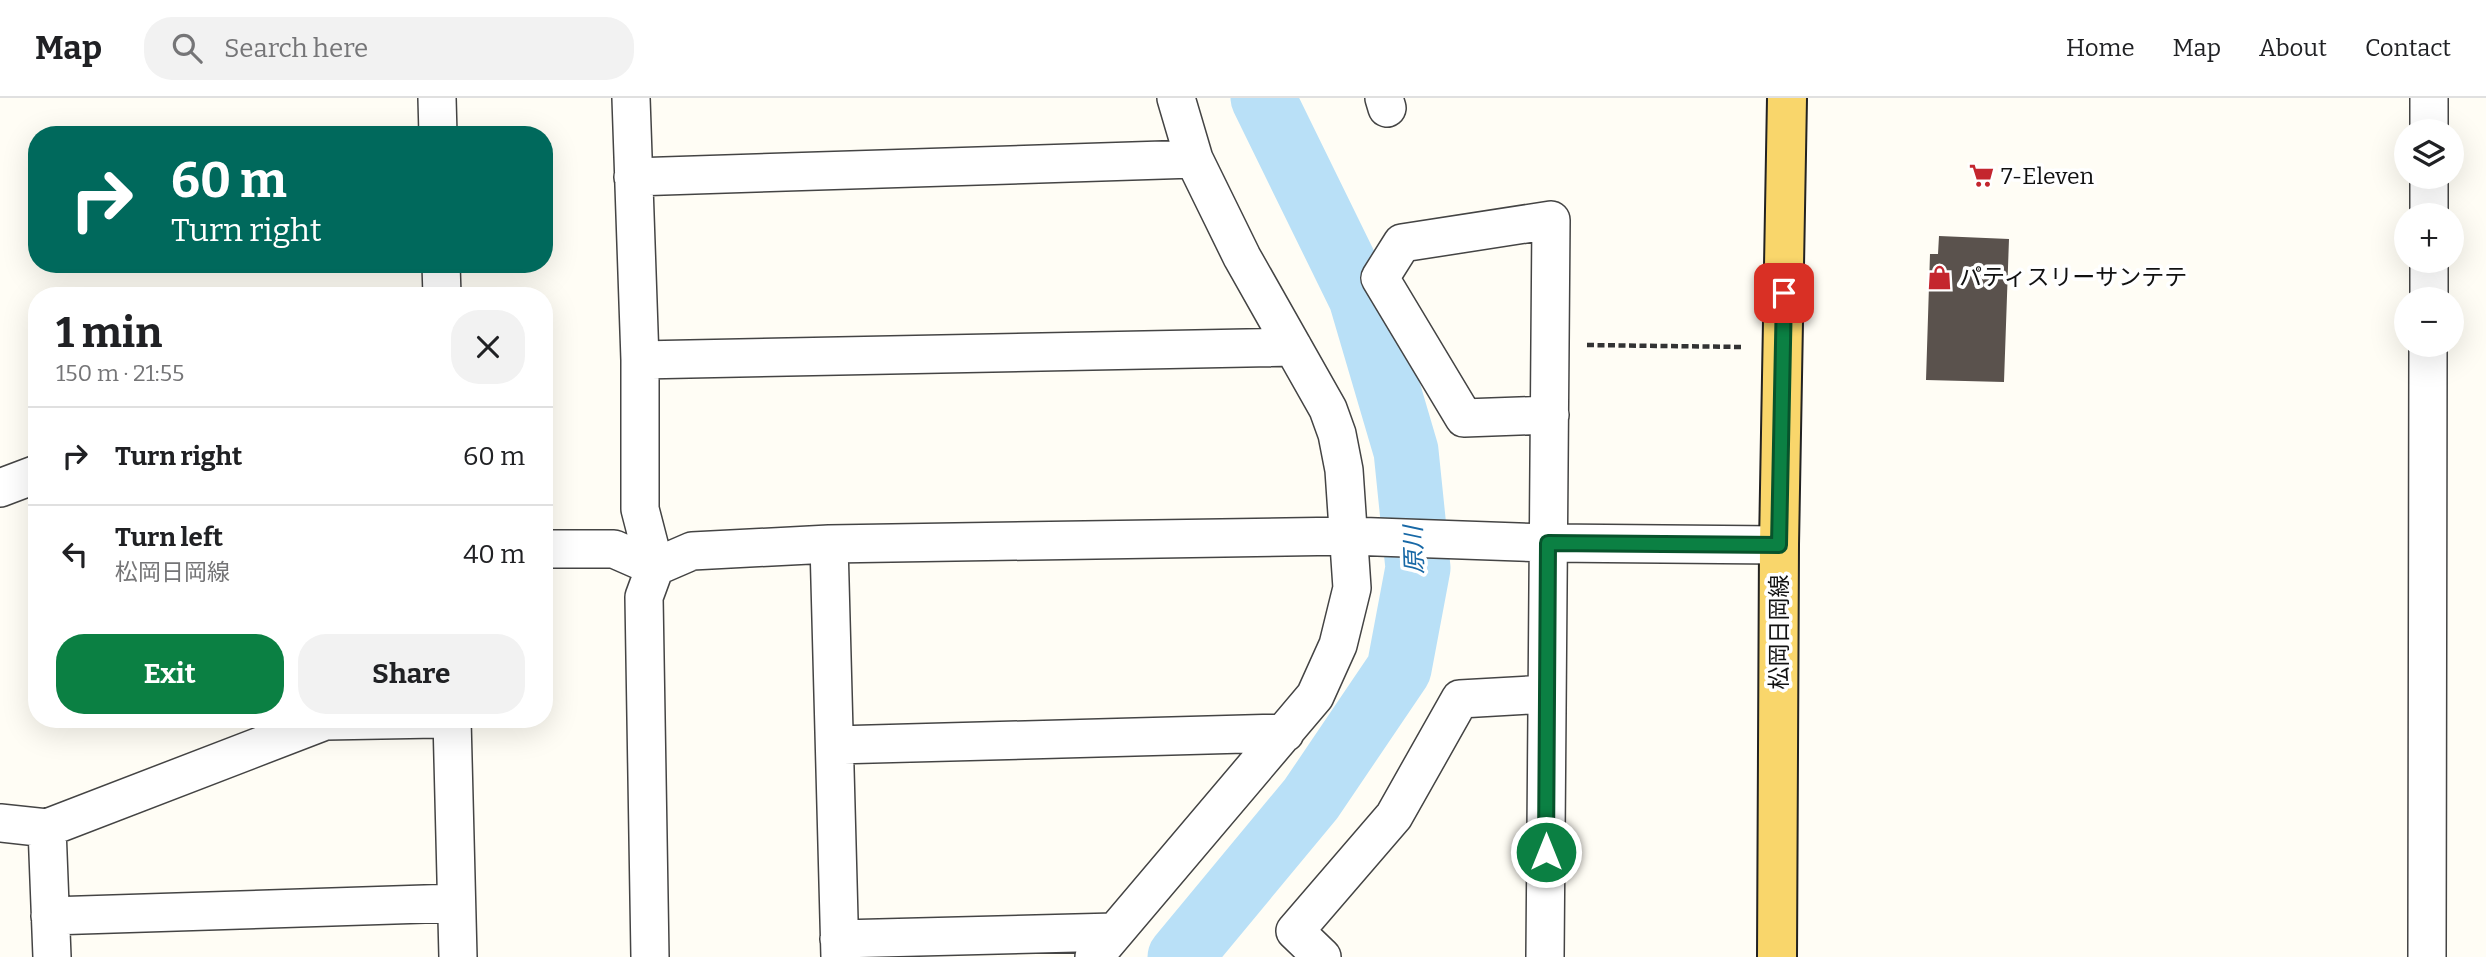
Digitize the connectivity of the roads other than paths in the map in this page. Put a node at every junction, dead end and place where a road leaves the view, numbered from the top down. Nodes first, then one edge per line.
1 (438, 98) edge
2 (631, 98) edge
3 (1176, 98) edge
4 (1787, 98) edge
5 (2429, 98) edge
6 (2429, 119) edge
7 (438, 126) edge
8 (1194, 159) junction
9 (633, 177) junction
10 (1293, 347) junction
11 (2428, 357) edge
12 (640, 360) junction
13 (1550, 415) junction
14 (28, 477) edge
15 (0, 488) edge
16 (1349, 536) junction
17 (1548, 543) junction
18 (829, 544) junction
19 (1779, 545) junction
20 (553, 549) edge
21 (655, 567) junction
22 (1547, 694) junction
23 (307, 728) edge
24 (452, 728) edge
25 (1285, 733) junction
26 (835, 745) junction
27 (0, 822) edge
28 (47, 828) junction
29 (456, 903) junction
30 (50, 916) junction
31 (1104, 944) edge
32 (840, 948) edge
33 (51, 957) edge
34 (458, 957) edge
35 (650, 957) edge
36 (1322, 957) edge
37 (1545, 957) edge
38 (1777, 957) edge
39 (2427, 957) edge

1 - 7 street
2 - 9 street
3 - 8 street
4 - 19 main road, 松岡日岡線
5 - 6 street
8 - 9 street
8 - 10 street
9 - 12 street
10 - 12 street
10 - 16 street
11 - 39 street
12 - 21 street
13 - 13 street
13 - 17 street
14 - 15 street
16 - 17 street
16 - 18 street
16 - 25 street
17 - 19 street
17 - 22 street
18 - 21 street
18 - 26 street
19 - 38 main road, 松岡日岡線
20 - 21 street
21 - 35 street
22 - 36 street
22 - 37 street
23 - 28 street
24 - 29 street
25 - 26 street
25 - 31 street
26 - 32 street
27 - 28 street
28 - 30 street
29 - 30 street
29 - 34 street
30 - 33 street
31 - 32 street

